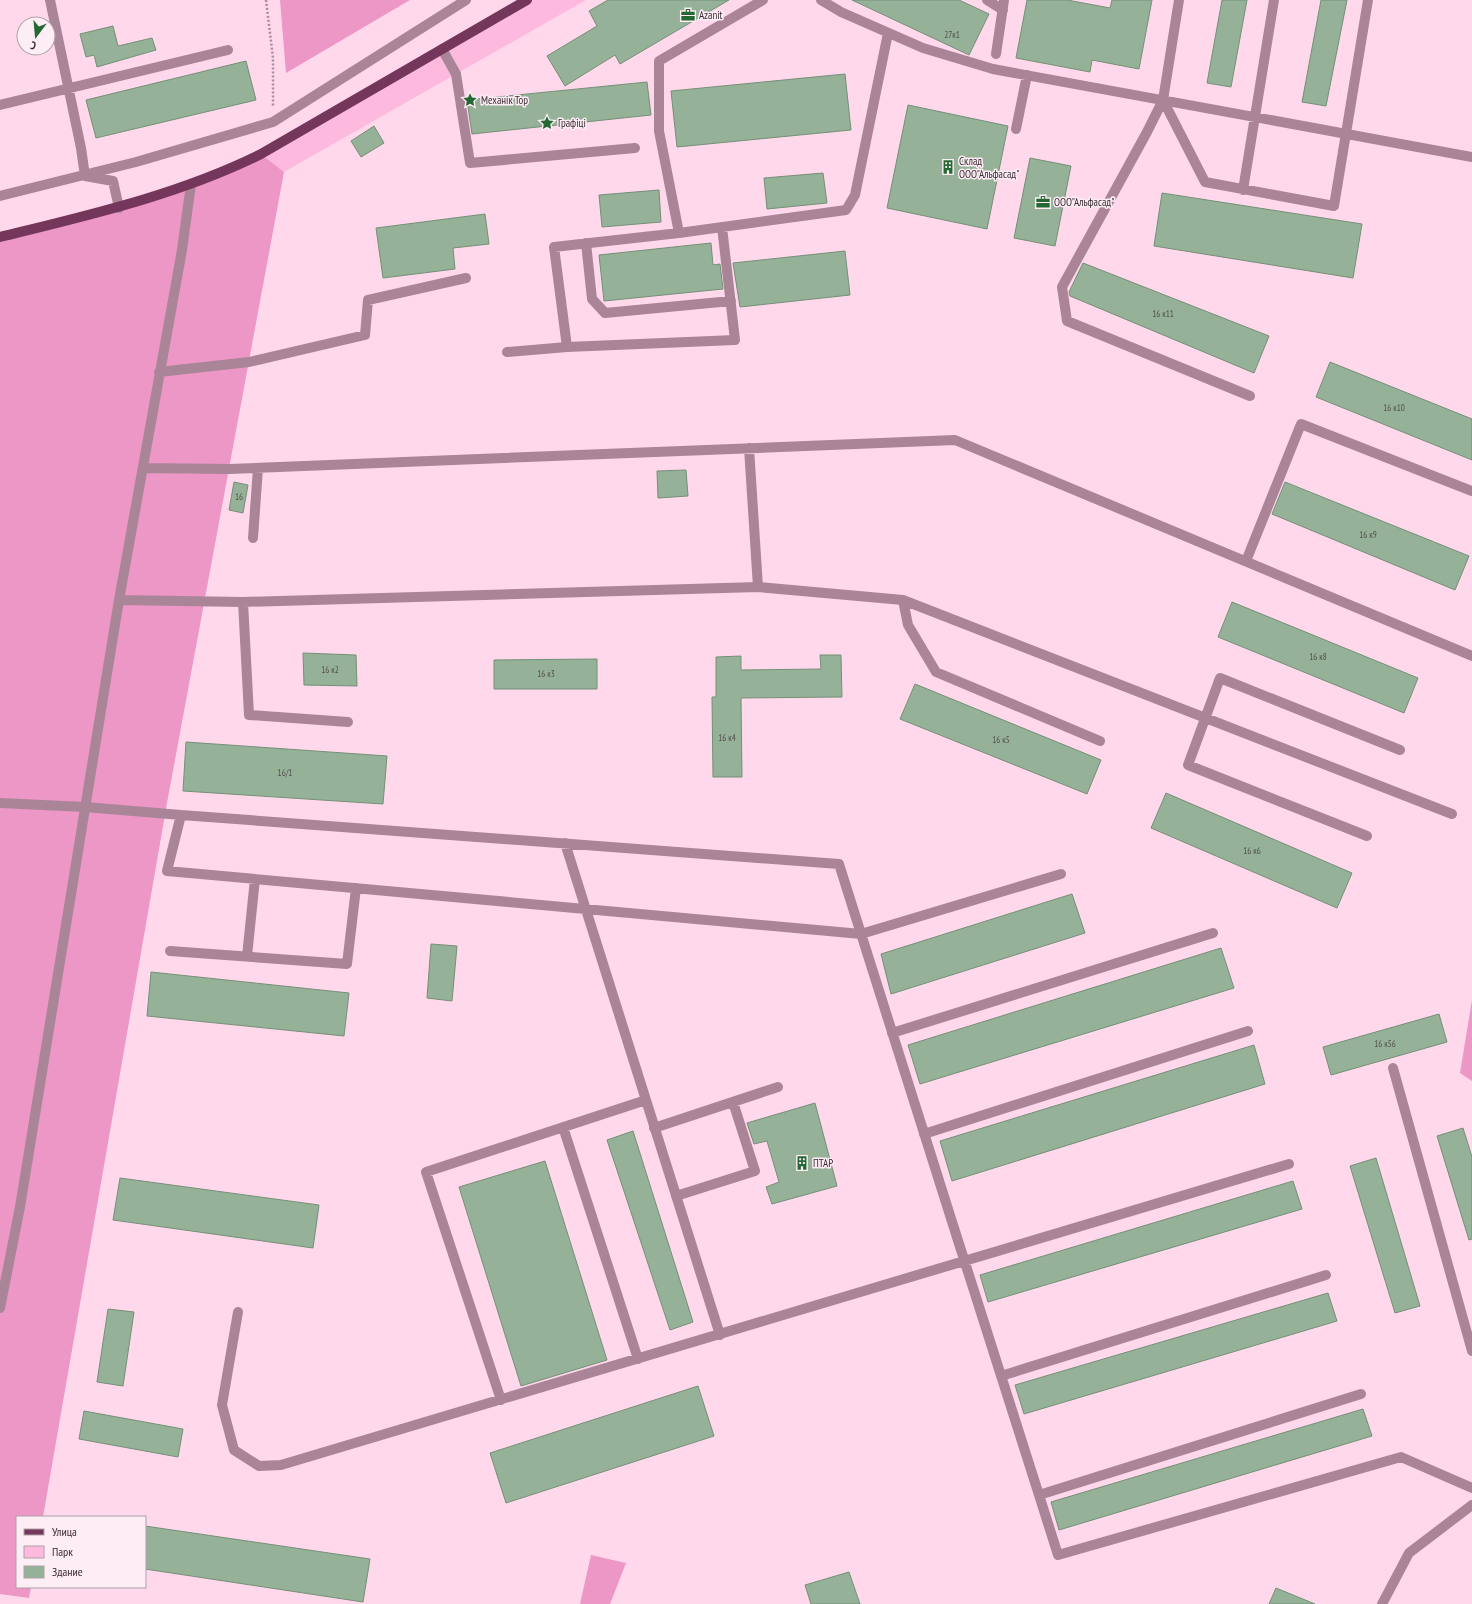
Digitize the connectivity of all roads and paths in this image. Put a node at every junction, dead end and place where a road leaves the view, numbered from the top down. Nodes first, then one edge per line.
1 (50, 0) edge
2 (266, 0) edge
3 (466, 0) edge
4 (527, 0) edge
5 (763, 0) edge
6 (821, 0) edge
7 (986, 0) edge
8 (1179, 0) edge
9 (1274, 0) edge
10 (1368, 0) edge
11 (1004, 5) edge
12 (888, 33) junction
13 (442, 49) junction
14 (228, 50) dead end
15 (996, 54) dead end
16 (1027, 75) junction
17 (68, 89) junction
18 (1163, 100) junction
19 (0, 105) edge
20 (1254, 116) junction
21 (273, 122) junction
22 (1016, 129) dead end
23 (1344, 133) junction
24 (635, 148) dead end
25 (1472, 157) edge
26 (84, 176) junction
27 (190, 184) junction
28 (1243, 190) junction
29 (0, 196) edge
30 (119, 208) junction
31 (722, 227) junction
32 (679, 233) junction
33 (0, 237) edge
34 (586, 243) junction
35 (466, 278) dead end
36 (731, 301) junction
37 (567, 347) junction
38 (507, 352) dead end
39 (159, 372) junction
40 (1250, 396) dead end
41 (749, 448) junction
42 (142, 468) junction
43 (258, 468) junction
44 (1472, 491) edge
45 (253, 538) dead end
46 (1246, 561) junction
47 (758, 587) junction
48 (119, 600) junction
49 (903, 600) junction
50 (243, 602) junction
51 (1472, 656) edge
52 (1204, 717) junction
53 (348, 722) dead end
54 (1100, 741) dead end
55 (1400, 750) dead end
56 (0, 803) edge
57 (86, 807) junction
58 (1452, 814) dead end
59 (181, 815) junction
60 (1367, 836) dead end
61 (565, 843) junction
62 (1061, 874) dead end
63 (255, 879) junction
64 (356, 888) junction
65 (586, 909) junction
66 (1213, 933) dead end
67 (861, 934) junction
68 (170, 951) dead end
69 (247, 956) junction
70 (1248, 1031) dead end
71 (892, 1033) junction
72 (1393, 1068) dead end
73 (778, 1087) dead end
74 (646, 1100) junction
75 (733, 1102) junction
76 (563, 1127) junction
77 (654, 1128) junction
78 (924, 1134) junction
79 (1289, 1164) dead end
80 (676, 1196) junction
81 (965, 1261) junction
82 (1326, 1275) dead end
83 (0, 1308) edge
84 (238, 1312) dead end
85 (720, 1335) junction
86 (1472, 1351) edge
87 (638, 1359) junction
88 (1001, 1376) junction
89 (1361, 1394) dead end
90 (501, 1400) junction
91 (1472, 1488) edge
92 (1039, 1495) junction
93 (1472, 1505) edge
94 (1385, 1603) edge

1 - 17 street
2 - 21 path
3 - 21 street
4 - 13 main road
5 - 32 street
6 - 12 street
7 - 11 street
8 - 18 street
9 - 20 street
10 - 23 street
11 - 15 street
12 - 16 street
12 - 31 street
13 - 24 street
13 - 27 main road
14 - 17 street
16 - 18 street
16 - 22 street
17 - 19 street
17 - 26 street
18 - 20 street
18 - 28 street
18 - 40 street
20 - 23 street
20 - 28 street
21 - 26 street
23 - 25 street
23 - 28 street
26 - 29 street
26 - 30 street
27 - 30 main road
27 - 39 street
30 - 33 main road
31 - 32 street
31 - 36 street
32 - 34 street
34 - 36 street
34 - 37 street
35 - 39 street
36 - 37 street
37 - 38 street
39 - 42 street
41 - 43 street
41 - 46 street
41 - 47 street
42 - 43 street
42 - 48 street
43 - 45 street
44 - 46 street
46 - 51 street
47 - 49 street
47 - 50 street
48 - 50 street
48 - 57 street
49 - 52 street
49 - 54 street
50 - 53 street
52 - 55 street
52 - 58 street
52 - 60 street
56 - 57 street
57 - 59 street
57 - 83 street
59 - 61 street
59 - 63 street
61 - 65 street
61 - 67 street
62 - 67 street
63 - 64 street
63 - 69 street
64 - 65 street
64 - 69 street
65 - 67 street
65 - 74 street
66 - 71 street
67 - 71 street
68 - 69 street
70 - 78 street
71 - 78 street
72 - 86 street
73 - 75 street
74 - 76 street
74 - 77 street
75 - 77 street
75 - 80 street
76 - 87 street
76 - 90 street
77 - 80 street
78 - 81 street
79 - 81 street
80 - 85 street
81 - 85 street
81 - 88 street
82 - 88 street
84 - 90 street
85 - 87 street
87 - 90 street
88 - 92 street
89 - 92 street
91 - 92 street
93 - 94 street

